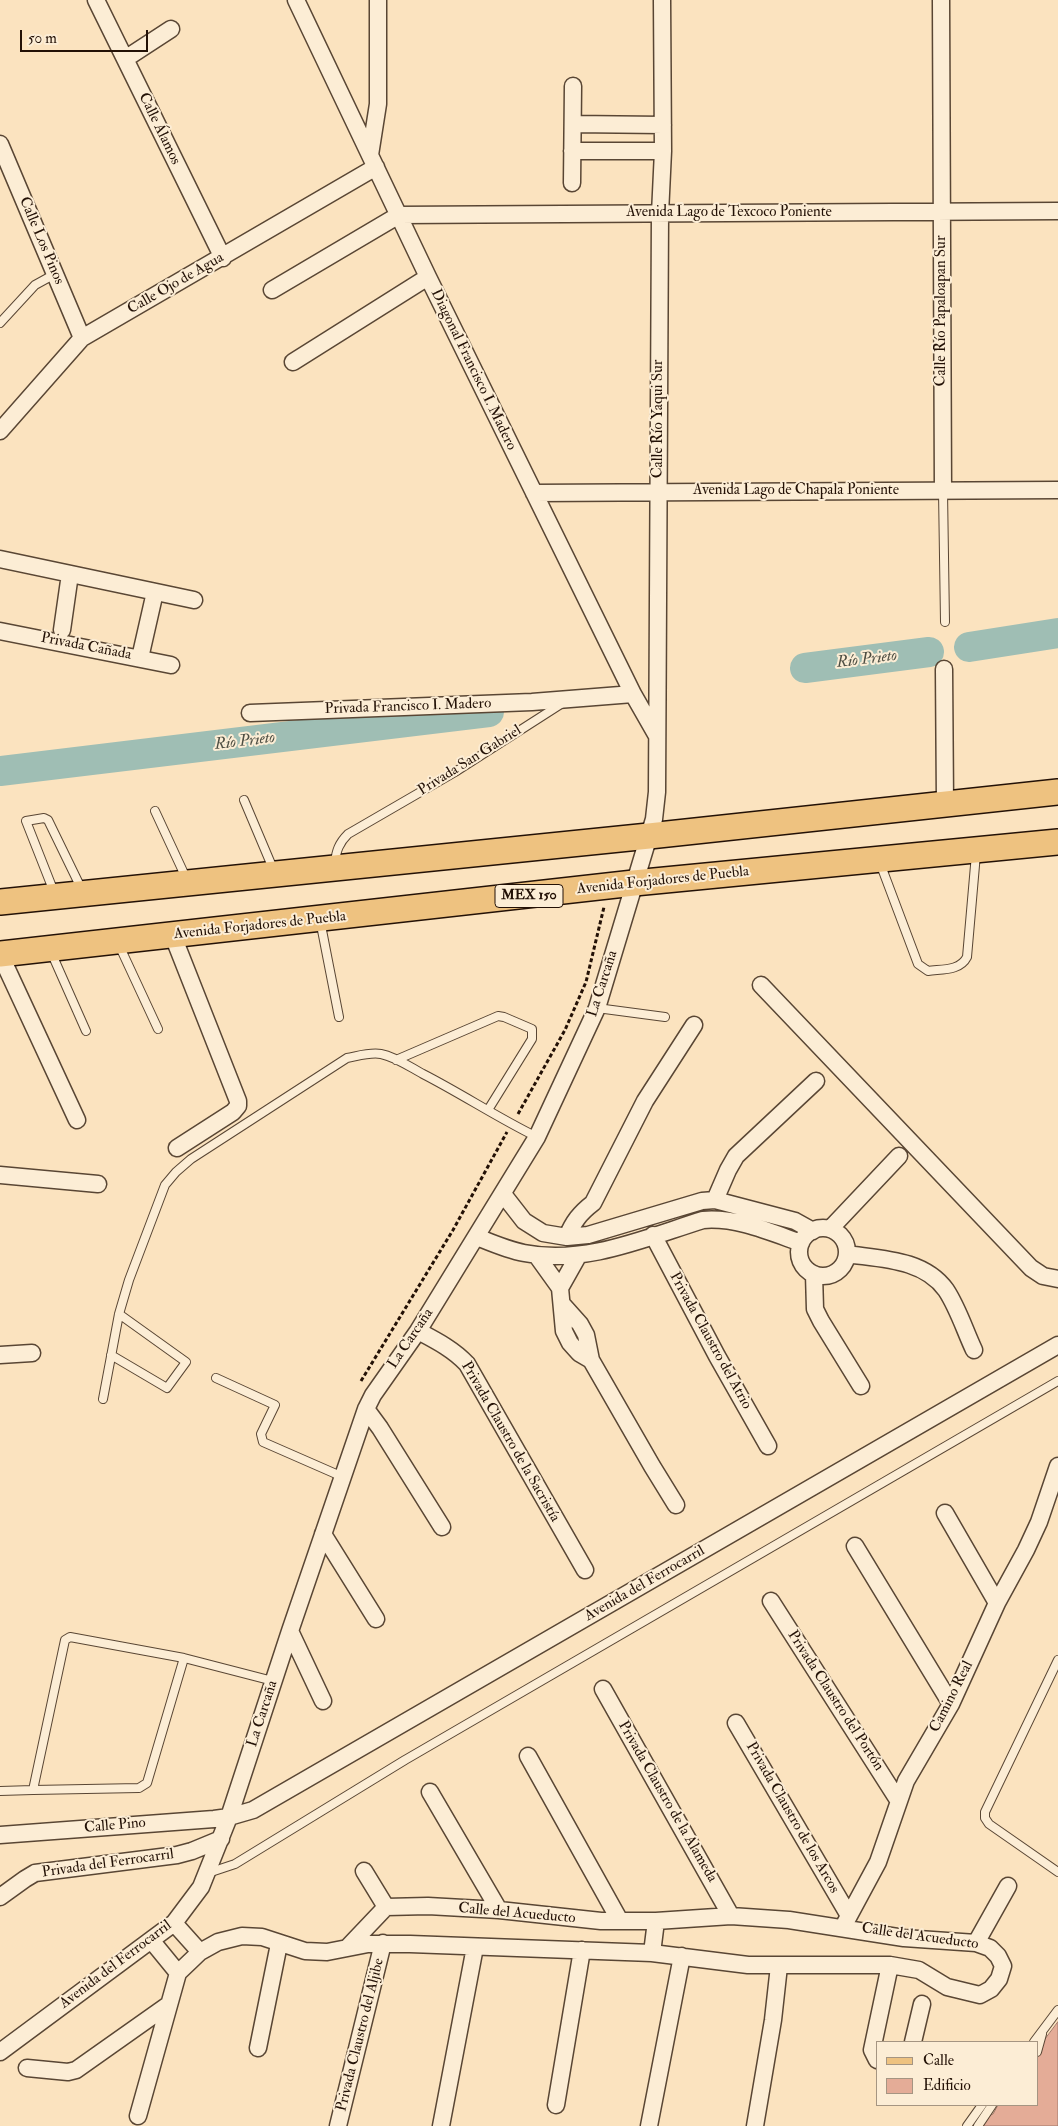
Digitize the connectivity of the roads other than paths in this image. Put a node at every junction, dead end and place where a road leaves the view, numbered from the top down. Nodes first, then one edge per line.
1 (96, 0) edge
2 (296, 0) edge
3 (378, 0) edge
4 (662, 0) edge
5 (941, 0) edge
6 (171, 29) dead end
7 (125, 59) junction
8 (573, 86) dead end
9 (573, 124) junction
10 (663, 125) junction
11 (0, 144) edge
12 (572, 150) junction
13 (663, 150) junction
14 (373, 161) junction
15 (572, 183) dead end
16 (942, 211) junction
17 (1058, 211) edge
18 (660, 214) junction
19 (399, 215) junction
20 (223, 258) junction
21 (55, 274) junction
22 (428, 277) junction
23 (272, 290) dead end
24 (0, 323) edge
25 (82, 338) junction
26 (292, 362) dead end
27 (0, 431) edge
28 (1058, 490) edge
29 (659, 491) junction
30 (943, 491) junction
31 (534, 493) junction
32 (0, 559) edge
33 (70, 574) junction
34 (155, 592) junction
35 (194, 600) dead end
36 (945, 622) dead end
37 (62, 630) dead end
38 (0, 631) edge
39 (140, 658) junction
40 (171, 665) dead end
41 (944, 669) dead end
42 (633, 694) junction
43 (566, 700) junction
44 (250, 713) dead end
45 (657, 736) junction
46 (1058, 792) edge
47 (244, 800) dead end
48 (944, 804) junction
49 (155, 811) dead end
50 (649, 836) junction
51 (1058, 842) edge
52 (976, 850) junction
53 (879, 859) junction
54 (335, 868) junction
55 (274, 873) junction
56 (188, 882) junction
57 (634, 884) junction
58 (83, 893) junction
59 (56, 896) junction
60 (0, 902) edge
61 (320, 919) junction
62 (173, 936) junction
63 (118, 942) junction
64 (49, 949) junction
65 (0, 954) edge
66 (761, 984) dead end
67 (597, 1008) junction
68 (339, 1017) dead end
69 (665, 1017) dead end
70 (694, 1025) dead end
71 (158, 1029) dead end
72 (86, 1030) dead end
73 (396, 1060) junction
74 (816, 1081) dead end
75 (488, 1110) junction
76 (76, 1120) dead end
77 (537, 1138) junction
78 (177, 1148) dead end
79 (900, 1156) dead end
80 (0, 1175) edge
81 (98, 1184) dead end
82 (503, 1194) junction
83 (715, 1200) junction
84 (593, 1203) junction
85 (830, 1229) junction
86 (606, 1230) junction
87 (812, 1231) junction
88 (653, 1235) junction
89 (477, 1237) junction
90 (567, 1237) junction
91 (801, 1243) junction
92 (847, 1254) junction
93 (537, 1256) junction
94 (578, 1256) junction
95 (814, 1274) junction
96 (1058, 1279) edge
97 (560, 1288) junction
98 (119, 1314) junction
99 (418, 1331) junction
100 (1058, 1345) edge
101 (974, 1350) dead end
102 (32, 1352) dead end
103 (0, 1355) edge
104 (111, 1355) junction
105 (216, 1378) dead end
106 (1058, 1381) edge
107 (861, 1386) dead end
108 (102, 1399) dead end
109 (366, 1409) junction
110 (768, 1446) dead end
111 (1058, 1466) edge
112 (343, 1477) junction
113 (676, 1505) dead end
114 (945, 1513) dead end
115 (442, 1527) dead end
116 (323, 1534) junction
117 (855, 1546) dead end
118 (585, 1570) dead end
119 (771, 1601) dead end
120 (997, 1602) junction
121 (376, 1620) dead end
122 (290, 1631) junction
123 (184, 1658) junction
124 (1058, 1660) edge
125 (274, 1681) junction
126 (603, 1689) dead end
127 (323, 1701) dead end
128 (951, 1704) junction
129 (736, 1722) dead end
130 (528, 1756) dead end
131 (33, 1790) junction
132 (0, 1791) edge
133 (430, 1792) dead end
134 (898, 1800) junction
135 (229, 1817) junction
136 (0, 1835) edge
137 (221, 1839) junction
138 (209, 1867) junction
139 (364, 1871) dead end
140 (1058, 1872) edge
141 (1008, 1886) dead end
142 (0, 1897) edge
143 (386, 1906) junction
144 (499, 1910) junction
145 (732, 1916) junction
146 (846, 1920) junction
147 (620, 1921) junction
148 (656, 1921) junction
149 (174, 1923) junction
150 (151, 1940) junction
151 (384, 1943) junction
152 (976, 1943) junction
153 (279, 1944) junction
154 (348, 1947) junction
155 (475, 1947) junction
156 (582, 1950) junction
157 (200, 1952) junction
158 (652, 1952) junction
159 (682, 1956) junction
160 (890, 1965) junction
161 (779, 1966) junction
162 (178, 1972) junction
163 (922, 2004) dead end
164 (168, 2005) junction
165 (1058, 2010) edge
166 (1042, 2030) junction
167 (913, 2041) edge
168 (1029, 2041) edge
169 (1035, 2041) edge
170 (258, 2048) dead end
171 (1038, 2048) edge
172 (0, 2052) edge
173 (876, 2058) edge
174 (27, 2068) dead end
175 (556, 2105) dead end
176 (981, 2106) edge
177 (991, 2106) edge
178 (1001, 2106) edge
179 (138, 2116) dead end
180 (338, 2126) edge
181 (441, 2126) edge
182 (649, 2126) edge
183 (755, 2126) edge
184 (967, 2126) edge
185 (978, 2126) edge
186 (988, 2126) edge

1 - 7 street, Calle Álamos
2 - 14 street, Diagonal Francisco I. Madero
3 - 14 street
4 - 10 street, Calle Río Yaqui Sur
5 - 16 street, Calle Río Papaloapan Sur
6 - 7 street
7 - 20 street, Calle Álamos
8 - 9 street
9 - 10 street
9 - 12 street
10 - 13 street, Calle Río Yaqui Sur
11 - 21 street, Calle Los Pinos
12 - 13 street
12 - 15 street
13 - 18 street, Calle Río Yaqui Sur
14 - 19 street, Diagonal Francisco I. Madero
14 - 20 street, Calle Ojo de Agua
16 - 17 street, Avenida Lago de Texcoco Poniente
16 - 18 street, Avenida Lago de Texcoco Poniente
16 - 30 street, Calle Río Papaloapan Sur
18 - 19 street, Avenida Lago de Texcoco Poniente
18 - 29 street, Calle Río Yaqui Sur
19 - 22 street, Diagonal Francisco I. Madero
19 - 23 street
20 - 25 street, Calle Ojo de Agua
21 - 24 lane
21 - 25 street, Calle Los Pinos
22 - 26 street
22 - 31 street, Diagonal Francisco I. Madero
25 - 27 street, Calle Ojo de Agua
28 - 30 street, Avenida Lago de Chapala Poniente
29 - 30 street, Avenida Lago de Chapala Poniente
29 - 31 street, Avenida Lago de Chapala Poniente
29 - 45 street, Calle Río Yaqui Sur
30 - 36 lane, Calle Río Papaloapan Sur
31 - 42 street, Diagonal Francisco I. Madero
32 - 33 street
33 - 34 street
33 - 37 street
34 - 35 street
34 - 39 street
38 - 39 street, Privada Cañada
39 - 40 street, Privada Cañada
41 - 48 street
42 - 43 street, Privada San Gabriel
42 - 45 street, Diagonal Francisco I. Madero
43 - 44 street, Privada Francisco I. Madero
43 - 54 lane, Privada San Gabriel
45 - 50 street, Calle Río Yaqui Sur
46 - 48 main road
47 - 55 lane
48 - 50 main road
49 - 56 lane
50 - 54 main road
50 - 57 street, La Carcaña
51 - 52 main road, Avenida Forjadores de Puebla / MEX 150
52 - 53 main road, Avenida Forjadores de Puebla / MEX 150
52 - 53 lane
53 - 57 main road, Avenida Forjadores de Puebla / MEX 150
54 - 55 main road
55 - 56 main road
56 - 58 main road
57 - 61 main road, Avenida Forjadores de Puebla / MEX 150
57 - 67 street, La Carcaña
58 - 59 main road
58 - 59 lane
59 - 60 main road
61 - 62 main road, Avenida Forjadores de Puebla / MEX 150
61 - 68 lane
62 - 63 main road, Avenida Forjadores de Puebla / MEX 150
62 - 78 street
63 - 64 main road, Avenida Forjadores de Puebla / MEX 150
63 - 71 lane
64 - 65 main road, Avenida Forjadores de Puebla / MEX 150
64 - 72 lane
65 - 76 street
66 - 96 street
67 - 69 lane
67 - 77 street, La Carcaña
70 - 84 street
73 - 75 lane
73 - 75 lane
73 - 98 lane
74 - 83 street
75 - 77 lane
77 - 82 street, La Carcaña
79 - 85 street
80 - 81 street
82 - 89 street, La Carcaña
82 - 90 street
83 - 86 street
83 - 87 street
84 - 86 street
84 - 90 street
85 - 87 street
85 - 92 street
86 - 90 street
87 - 91 street
88 - 91 street
88 - 94 street
88 - 110 street, Privada Claustro del Atrio
89 - 93 street
89 - 99 street, La Carcaña
91 - 95 street
92 - 95 street
92 - 101 street
93 - 94 street
93 - 97 street
94 - 97 street
95 - 107 street
97 - 113 street
98 - 104 lane
98 - 104 lane
99 - 109 street, La Carcaña
99 - 118 street, Privada Claustro de la Sacristía
100 - 135 street, Avenida del Ferrocarril
102 - 103 street
104 - 108 lane
105 - 112 lane
106 - 138 lane
109 - 112 street, La Carcaña
109 - 115 street
111 - 120 street, Camino Real
112 - 116 street, La Carcaña
114 - 120 street
116 - 121 street
116 - 122 street, La Carcaña
117 - 128 street
119 - 134 street, Privada Claustro del Portón
120 - 128 street, Camino Real
122 - 125 street, La Carcaña
122 - 127 street
123 - 125 lane
123 - 131 lane
123 - 131 lane
124 - 140 lane
125 - 135 street, La Carcaña
126 - 145 street, Privada Claustro de la Alameda
128 - 134 street, Camino Real
129 - 146 street, Privada Claustro de los Arcos
130 - 147 street
131 - 132 lane
133 - 144 street
134 - 146 street, Camino Real
135 - 136 street, Calle Pino
135 - 137 street, La Carcaña
137 - 138 street, La Carcaña
137 - 142 street, Privada del Ferrocarril
138 - 149 street, Avenida del Ferrocarril
139 - 143 street
141 - 152 street
143 - 144 street, Calle del Acueducto
143 - 154 street
144 - 147 street, Calle del Acueducto
145 - 146 street, Calle del Acueducto
145 - 148 street, Calle del Acueducto
146 - 152 street, Calle del Acueducto
147 - 148 street, Calle del Acueducto
148 - 158 street
149 - 150 street, Avenida del Ferrocarril
149 - 157 street
150 - 162 street
150 - 172 street, Avenida del Ferrocarril
151 - 154 street, Calle del Acueducto
151 - 155 street, Calle del Acueducto
151 - 180 street, Privada Claustro del Aljibe
152 - 160 street, Calle del Acueducto
153 - 154 street, Calle del Acueducto
153 - 157 street, Calle del Acueducto
153 - 170 street
155 - 156 street, Calle del Acueducto
155 - 181 street
156 - 158 street, Calle del Acueducto
156 - 175 street
157 - 162 street, Calle del Acueducto
158 - 159 street, Calle del Acueducto
159 - 161 street, Calle del Acueducto
159 - 182 street
160 - 161 street, Calle del Acueducto
160 - 173 street
161 - 183 street
162 - 164 street
163 - 167 street
164 - 174 street
164 - 179 street
165 - 166 lane
166 - 168 lane
166 - 169 lane
166 - 171 lane
176 - 184 lane
177 - 185 lane
178 - 186 lane

